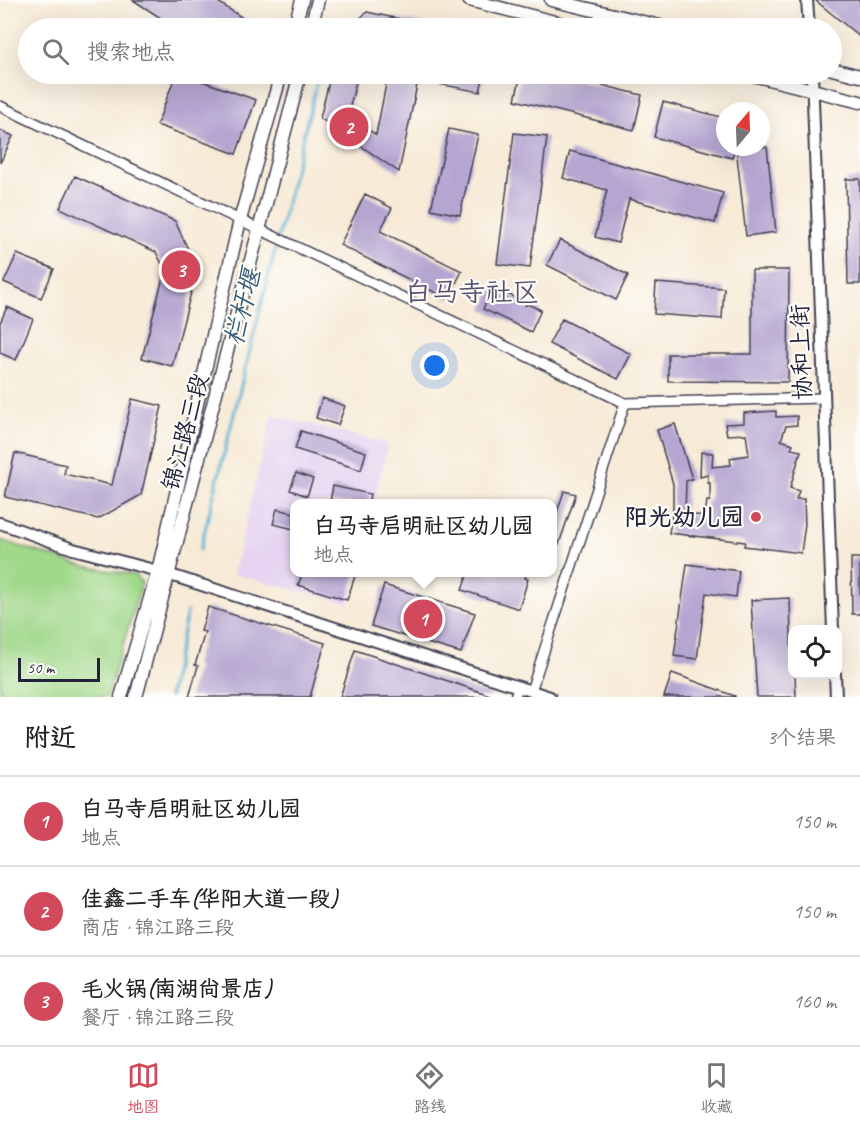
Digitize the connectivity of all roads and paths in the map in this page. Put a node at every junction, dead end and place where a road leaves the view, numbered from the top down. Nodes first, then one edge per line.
1 (302, 0) edge
2 (318, 0) edge
3 (469, 0) edge
4 (551, 0) edge
5 (807, 0) edge
6 (297, 18) edge
7 (314, 18) edge
8 (539, 18) edge
9 (626, 18) edge
10 (808, 18) edge
11 (842, 72) edge
12 (860, 76) edge
13 (279, 84) edge
14 (297, 84) edge
15 (789, 84) edge
16 (813, 84) edge
17 (813, 90) junction
18 (860, 102) edge
19 (0, 106) edge
20 (240, 220) junction
21 (260, 230) junction
22 (824, 398) junction
23 (625, 403) junction
24 (0, 523) edge
25 (164, 573) junction
26 (833, 625) edge
27 (835, 679) edge
28 (531, 691) junction
29 (517, 692) edge
30 (121, 697) edge
31 (136, 697) edge
32 (550, 697) edge
33 (836, 697) edge

1 - 6 main road
2 - 7 main road
3 - 8 main road
4 - 9 main road
5 - 10 street
11 - 12 main road
13 - 20 main road, 锦江路三段
14 - 21 main road, 锦江路三段
15 - 17 main road
16 - 17 street, 协和上街
17 - 18 main road
17 - 22 street, 协和上街
19 - 20 street
20 - 21 street
20 - 25 main road, 锦江路三段
21 - 23 street
21 - 25 main road, 锦江路三段
22 - 23 street
22 - 26 street, 协和上街
23 - 28 street
24 - 25 street
25 - 29 street
25 - 30 main road, 锦江路三段
25 - 31 main road, 锦江路三段
27 - 33 street
28 - 29 street
28 - 32 street

